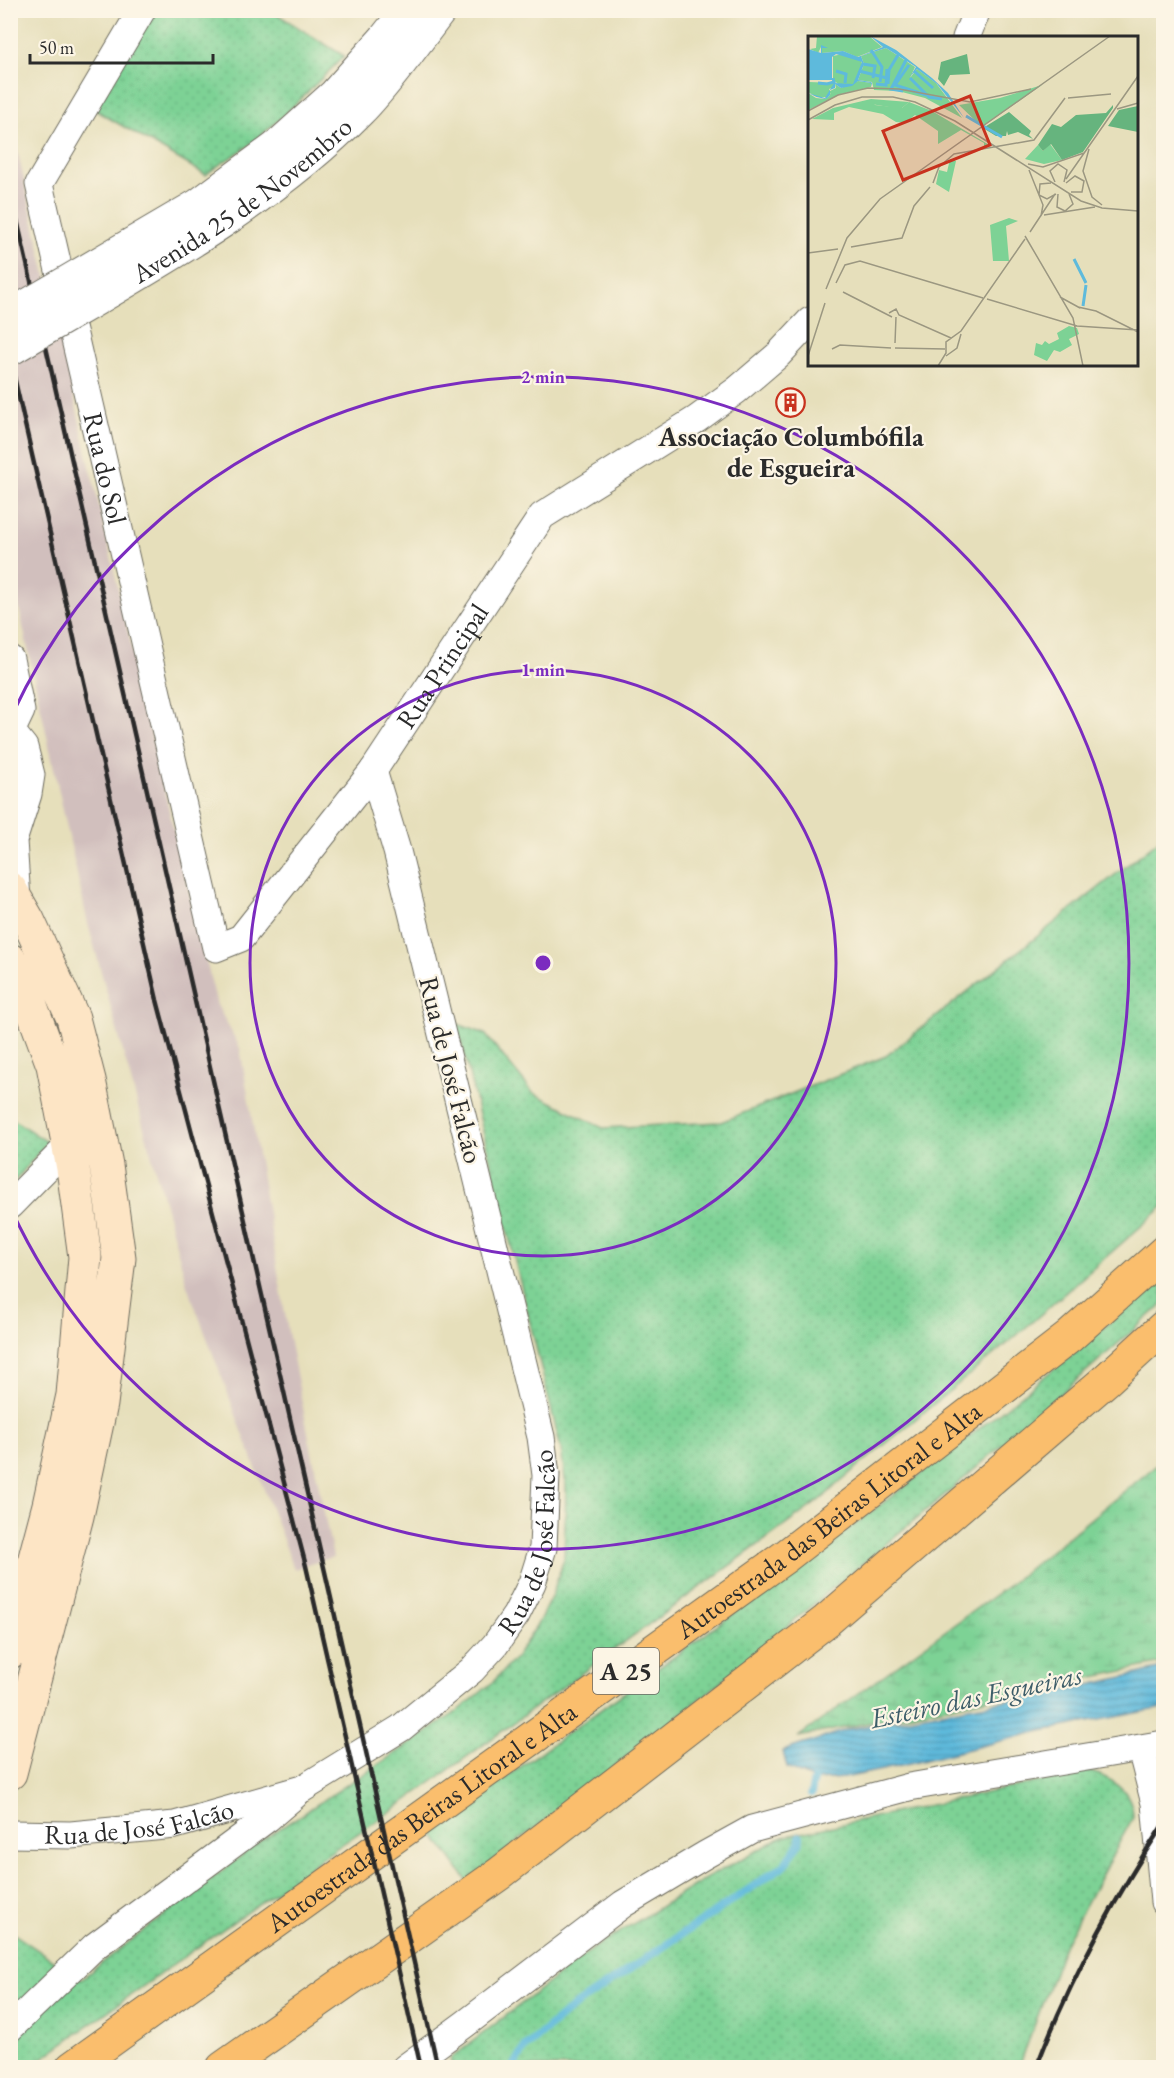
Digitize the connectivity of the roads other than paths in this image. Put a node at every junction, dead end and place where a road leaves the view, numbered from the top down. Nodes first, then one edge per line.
1 (142, 10) edge
2 (408, 10) edge
3 (440, 10) edge
4 (977, 10) edge
5 (967, 36) edge
6 (396, 47) junction
7 (10, 316) edge
8 (808, 323) edge
9 (10, 349) edge
10 (10, 659) edge
11 (11, 733) edge
12 (373, 771) junction
13 (14, 894) edge
14 (216, 948) joint
15 (10, 960) edge
16 (69, 1145) junction
17 (10, 1205) edge
18 (1164, 1252) edge
19 (1164, 1327) edge
20 (35, 1618) junction
21 (10, 1652) edge
22 (1152, 1747) edge
23 (10, 1773) edge
24 (302, 1789) junction
25 (10, 1834) edge
26 (1164, 1902) edge
27 (10, 2028) edge
28 (72, 2067) edge
29 (223, 2067) edge
30 (405, 2067) edge

1 - 14 street, Rua do Sol
2 - 6 street, Avenida 25 de Novembro
3 - 6 street, Avenida 25 de Novembro
4 - 5 street
6 - 7 street, Avenida 25 de Novembro, bridge
6 - 9 street, Avenida 25 de Novembro, bridge
8 - 12 street, Rua Principal
10 - 11 street
11 - 13 street
12 - 14 street, Rua Principal
12 - 24 street, Rua de José Falcão
13 - 20 main road
15 - 16 main road
16 - 17 street
16 - 20 main road
18 - 28 highway, Autoestrada das Beiras Litoral e Alta / A 25
19 - 29 highway
20 - 21 main road
20 - 23 main road
22 - 26 street
22 - 30 street
24 - 25 street, Rua de José Falcão
24 - 27 street

